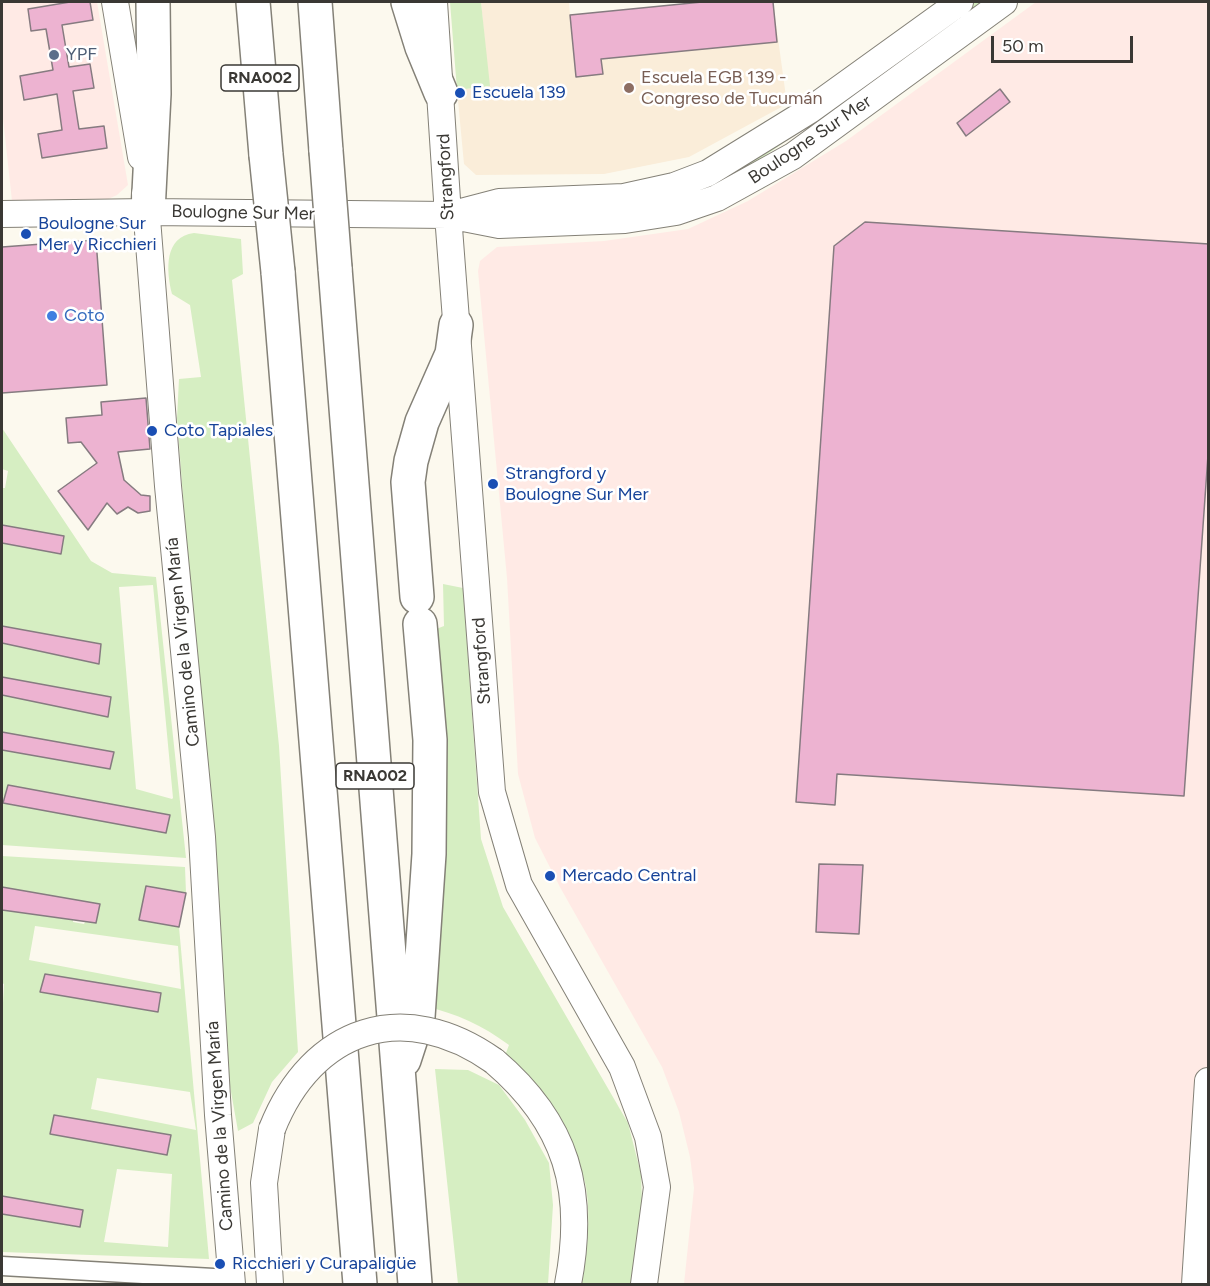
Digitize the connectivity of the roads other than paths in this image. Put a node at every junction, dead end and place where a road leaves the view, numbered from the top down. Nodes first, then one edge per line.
1 (116, 2) edge
2 (153, 2) edge
3 (254, 2) edge
4 (315, 2) edge
5 (408, 2) edge
6 (434, 2) edge
7 (960, 2) edge
8 (1004, 2) edge
9 (441, 93) junction
10 (148, 212) junction
11 (2, 214) edge
12 (448, 215) junction
13 (456, 325) junction
14 (399, 1076) junction
15 (1209, 1081) edge
16 (2, 1266) edge
17 (358, 1281) edge
18 (231, 1282) edge
19 (270, 1284) edge
20 (415, 1284) edge
21 (568, 1284) edge
22 (644, 1284) edge
23 (1195, 1284) edge

1 - 10 street, Camino de la Virgen María
2 - 10 highway
3 - 17 highway, RNA002, bridge
4 - 14 highway, RNA002, bridge
5 - 9 highway
6 - 9 street, Strangford
7 - 12 street, Boulogne Sur Mer
8 - 12 street, Boulogne Sur Mer
9 - 12 street, Strangford
10 - 11 street, Boulogne Sur Mer
10 - 12 street, Boulogne Sur Mer
10 - 18 street, Camino de la Virgen María
12 - 13 street, Strangford
13 - 14 highway
13 - 22 street, Strangford
14 - 20 highway, RNA002
15 - 23 street
16 - 18 street
19 - 21 street, bridge

